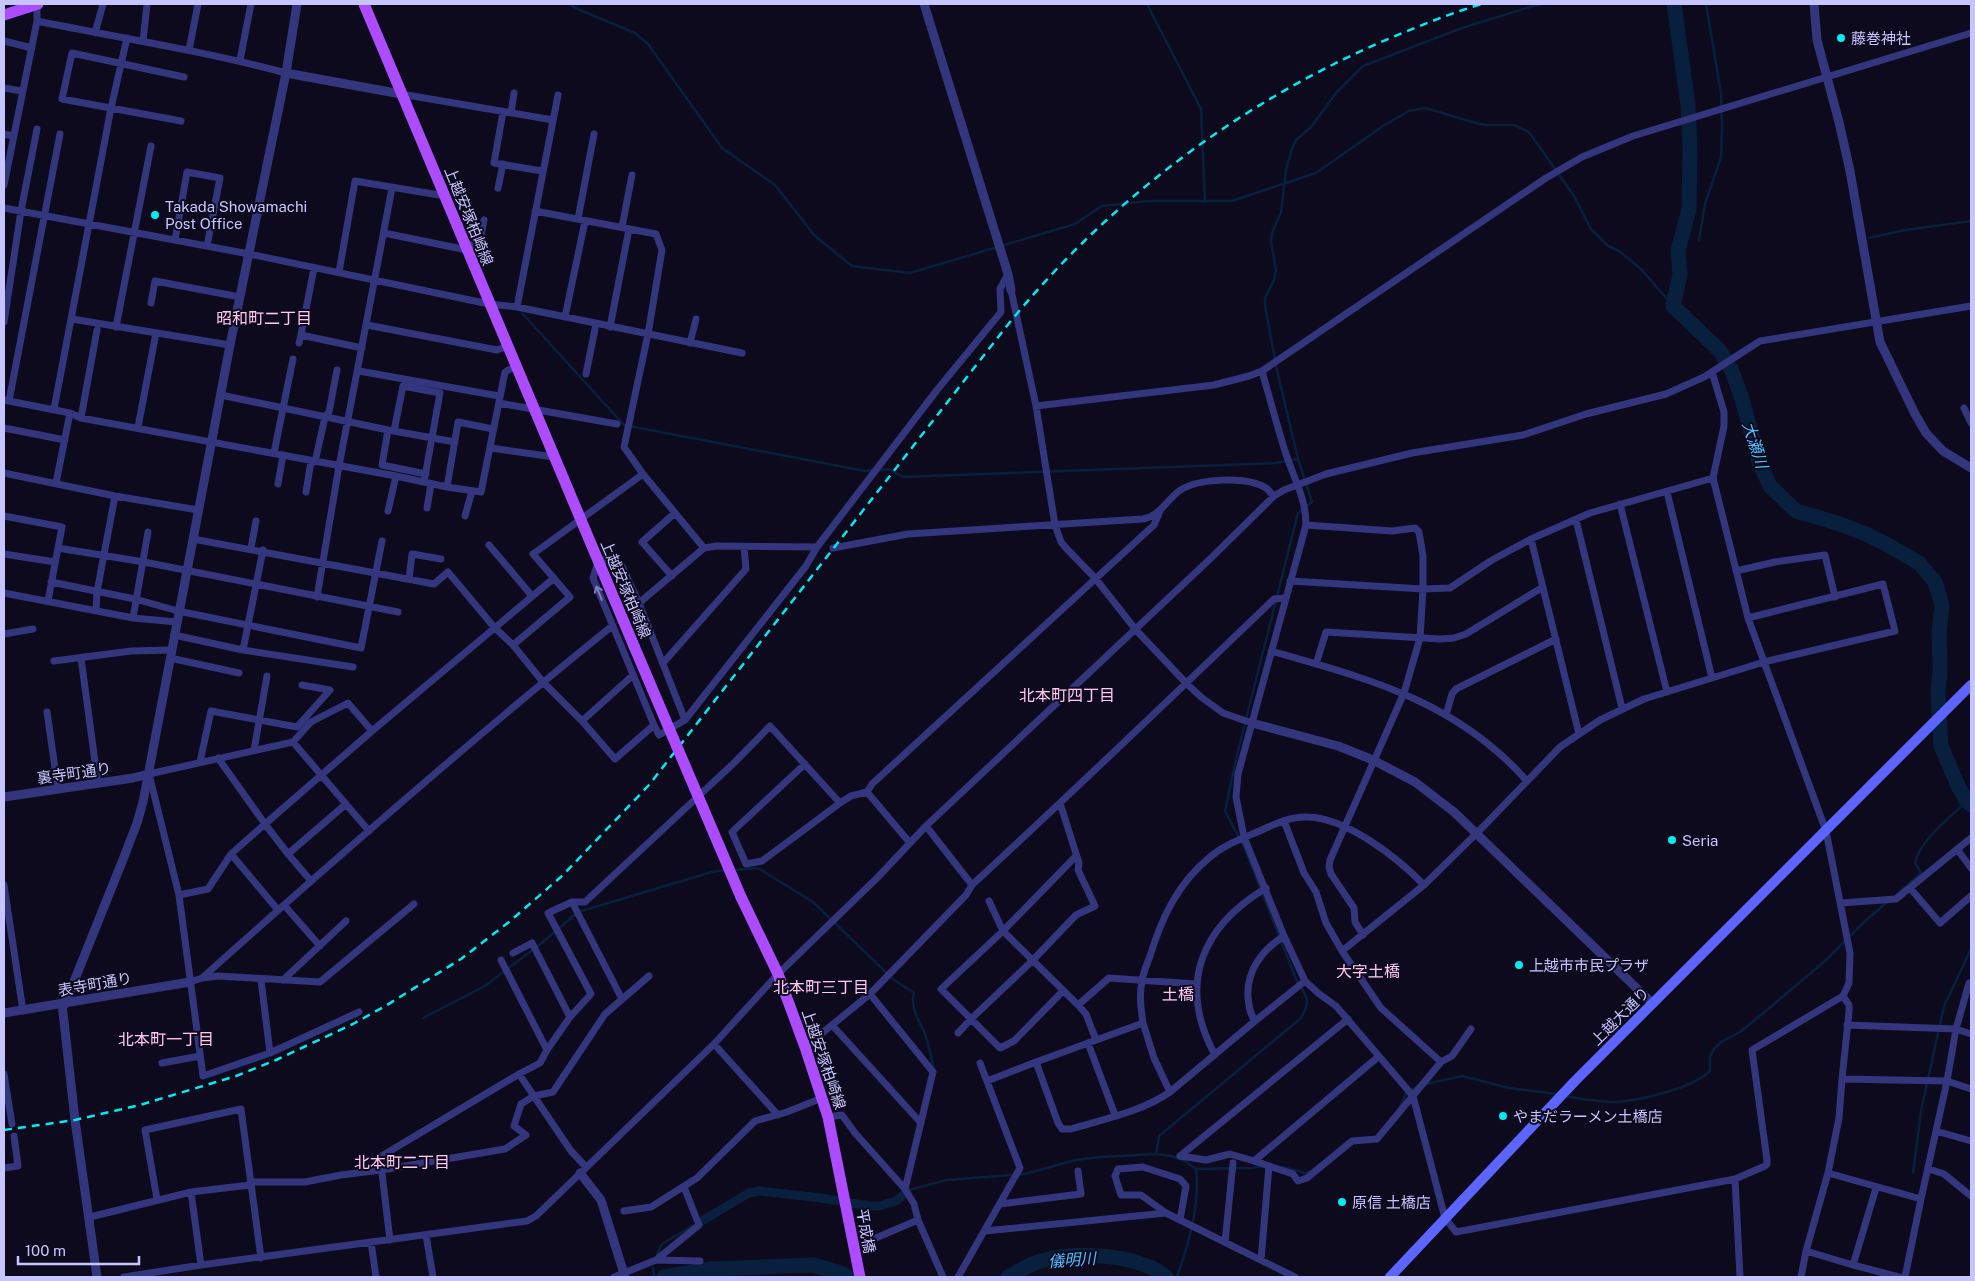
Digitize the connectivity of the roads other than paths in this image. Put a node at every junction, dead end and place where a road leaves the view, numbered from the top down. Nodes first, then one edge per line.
1 (38, 4) edge
2 (103, 4) edge
3 (147, 4) edge
4 (198, 4) edge
5 (251, 4) edge
6 (297, 4) edge
7 (364, 4) edge
8 (924, 4) edge
9 (1814, 4) edge
10 (4, 16) edge
11 (37, 21) junction
12 (95, 33) junction
13 (1971, 33) edge
14 (127, 38) junction
15 (4, 41) edge
16 (143, 41) junction
17 (32, 48) junction
18 (189, 50) junction
19 (240, 60) junction
20 (121, 63) junction
21 (286, 73) junction
22 (184, 77) dead end
23 (1827, 77) junction
24 (4, 88) edge
25 (22, 91) junction
26 (514, 92) dead end
27 (401, 94) junction
28 (558, 95) dead end
29 (111, 108) junction
30 (507, 113) junction
31 (553, 120) junction
32 (181, 122) dead end
33 (37, 129) dead end
34 (4, 134) edge
35 (60, 134) dead end
36 (594, 134) dead end
37 (13, 136) junction
38 (151, 146) dead end
39 (503, 164) junction
40 (542, 171) junction
41 (632, 175) dead end
42 (4, 182) edge
43 (392, 188) junction
44 (498, 188) dead end
45 (445, 196) junction
46 (4, 208) edge
47 (21, 211) junction
48 (535, 211) junction
49 (44, 215) junction
50 (578, 219) junction
51 (484, 220) dead end
52 (586, 221) junction
53 (89, 224) junction
54 (625, 228) junction
55 (135, 234) junction
56 (384, 234) junction
57 (175, 240) junction
58 (207, 246) junction
59 (467, 250) junction
60 (249, 254) junction
61 (314, 268) junction
62 (339, 272) junction
63 (1008, 274) junction
64 (375, 280) junction
65 (1010, 290) joint
66 (240, 297) junction
67 (152, 303) dead end
68 (489, 304) junction
69 (1971, 306) edge
70 (517, 307) junction
71 (565, 317) junction
72 (72, 319) junction
73 (696, 319) dead end
74 (1876, 321) junction
75 (4, 322) edge
76 (596, 324) junction
77 (367, 325) junction
78 (116, 326) junction
79 (610, 327) junction
80 (97, 330) dead end
81 (156, 333) junction
82 (648, 334) junction
83 (690, 343) junction
84 (230, 345) junction
85 (508, 346) junction
86 (362, 348) junction
87 (742, 353) dead end
88 (293, 359) dead end
89 (516, 366) junction
90 (1715, 369) junction
91 (337, 370) dead end
92 (358, 371) junction
93 (1262, 371) junction
94 (586, 374) dead end
95 (222, 395) junction
96 (499, 400) junction
97 (6, 401) edge
98 (1036, 406) junction
99 (1964, 408) dead end
100 (54, 409) junction
101 (283, 409) junction
102 (536, 410) junction
103 (70, 413) junction
104 (325, 417) junction
105 (81, 418) junction
106 (348, 422) junction
107 (1971, 423) edge
108 (617, 424) dead end
109 (138, 427) junction
110 (4, 428) edge
111 (493, 429) junction
112 (391, 430) junction
113 (432, 437) junction
114 (65, 440) junction
115 (212, 441) junction
116 (455, 442) junction
117 (491, 448) junction
118 (274, 453) junction
119 (283, 455) junction
120 (554, 457) junction
121 (313, 461) junction
122 (339, 466) junction
123 (1971, 468) edge
124 (4, 472) edge
125 (426, 474) junction
126 (643, 474) junction
127 (396, 476) junction
128 (1713, 478) junction
129 (56, 483) junction
130 (428, 483) junction
131 (1299, 483) junction
132 (278, 484) dead end
133 (447, 487) junction
134 (472, 491) junction
135 (306, 492) dead end
136 (1667, 492) junction
137 (115, 496) junction
138 (1274, 496) junction
139 (1620, 504) junction
140 (427, 508) dead end
141 (198, 510) junction
142 (1161, 510) junction
143 (388, 511) dead end
144 (675, 513) junction
145 (4, 516) edge
146 (465, 516) dead end
147 (580, 520) junction
148 (1576, 520) junction
149 (256, 521) dead end
150 (1055, 525) junction
151 (1306, 525) junction
152 (148, 532) dead end
153 (193, 538) junction
154 (1531, 538) junction
155 (382, 541) dead end
156 (489, 545) dead end
157 (744, 546) junction
158 (817, 547) junction
159 (58, 548) junction
160 (251, 548) junction
161 (704, 548) junction
162 (834, 548) dead end
163 (263, 550) junction
164 (4, 554) edge
165 (105, 556) junction
166 (442, 559) dead end
167 (599, 559) junction
168 (55, 562) junction
169 (144, 562) junction
170 (322, 562) junction
171 (187, 571) junction
172 (1736, 571) junction
173 (376, 573) junction
174 (672, 576) junction
175 (554, 578) junction
176 (1095, 578) junction
177 (409, 580) junction
178 (1290, 580) junction
179 (51, 582) junction
180 (257, 584) junction
181 (1543, 587) junction
182 (1424, 589) junction
183 (97, 592) junction
184 (4, 593) edge
185 (317, 596) junction
186 (532, 596) junction
187 (1835, 597) junction
188 (1286, 598) junction
189 (135, 599) junction
190 (48, 601) junction
191 (639, 602) junction
192 (368, 606) junction
193 (96, 610) junction
194 (178, 611) junction
195 (398, 612) dead end
196 (133, 618) junction
197 (1748, 618) junction
198 (177, 622) junction
199 (248, 624) junction
200 (612, 626) junction
201 (494, 627) junction
202 (34, 629) dead end
203 (1136, 630) junction
204 (4, 634) edge
205 (174, 635) junction
206 (1420, 638) junction
207 (1556, 639) junction
208 (513, 645) junction
209 (243, 650) junction
210 (1271, 651) junction
211 (171, 654) junction
212 (81, 658) junction
213 (54, 661) dead end
214 (1764, 662) junction
215 (663, 663) junction
216 (1316, 664) junction
217 (353, 667) dead end
218 (239, 673) dead end
219 (267, 676) dead end
220 (632, 676) junction
221 (1712, 678) junction
222 (543, 682) junction
223 (1186, 683) junction
224 (302, 684) dead end
225 (1970, 686) edge
226 (1666, 692) junction
227 (1404, 693) junction
228 (1622, 708) junction
229 (47, 712) dead end
230 (1446, 715) junction
231 (260, 720) junction
232 (685, 720) junction
233 (582, 721) junction
234 (1252, 724) junction
235 (654, 725) junction
236 (372, 731) junction
237 (1579, 734) junction
238 (293, 742) junction
239 (254, 750) junction
240 (218, 758) junction
241 (1374, 760) junction
242 (200, 762) junction
243 (805, 764) junction
244 (149, 774) junction
245 (322, 775) junction
246 (1526, 782) junction
247 (98, 784) junction
248 (58, 789) junction
249 (867, 792) junction
250 (4, 797) edge
251 (840, 803) junction
252 (346, 804) junction
253 (1060, 804) junction
254 (1284, 821) junction
255 (265, 824) junction
256 (926, 826) junction
257 (1344, 828) junction
258 (369, 831) junction
259 (1826, 831) junction
260 (1476, 834) junction
261 (1244, 837) junction
262 (1971, 838) edge
263 (910, 843) junction
264 (1957, 849) junction
265 (231, 854) junction
266 (288, 854) junction
267 (1076, 856) junction
268 (1971, 868) edge
269 (311, 881) junction
270 (4, 885) edge
271 (972, 885) junction
272 (1424, 885) junction
273 (1266, 888) junction
274 (1910, 888) junction
275 (179, 895) junction
276 (1971, 896) edge
277 (989, 901) dead end
278 (572, 902) junction
279 (414, 904) dead end
280 (1841, 904) junction
281 (284, 905) junction
282 (278, 910) junction
283 (346, 921) dead end
284 (1003, 931) junction
285 (1363, 935) junction
286 (1284, 936) junction
287 (320, 946) junction
288 (1342, 951) junction
289 (513, 953) dead end
290 (501, 960) dead end
291 (1032, 961) junction
292 (778, 974) junction
293 (649, 976) dead end
294 (202, 978) junction
295 (261, 980) junction
296 (283, 980) junction
297 (1142, 980) junction
298 (1305, 981) junction
299 (190, 982) junction
300 (1971, 982) edge
301 (1196, 984) junction
302 (1063, 991) junction
303 (870, 994) junction
304 (1843, 996) junction
305 (622, 999) junction
306 (63, 1004) junction
307 (1653, 1004) junction
308 (1078, 1005) junction
309 (22, 1010) junction
310 (359, 1012) dead end
311 (4, 1013) edge
312 (570, 1017) junction
313 (970, 1019) junction
314 (1348, 1020) junction
315 (1254, 1021) junction
316 (1143, 1023) junction
317 (832, 1025) junction
318 (1847, 1026) junction
319 (1470, 1029) dead end
320 (1956, 1029) junction
321 (958, 1033) dead end
322 (1971, 1034) edge
323 (1092, 1041) junction
324 (714, 1044) junction
325 (805, 1047) junction
326 (547, 1050) junction
327 (270, 1053) junction
328 (1215, 1055) junction
329 (200, 1056) junction
330 (1378, 1057) junction
331 (980, 1062) dead end
332 (1036, 1062) junction
333 (1441, 1062) junction
334 (162, 1063) dead end
335 (4, 1074) edge
336 (518, 1074) junction
337 (1842, 1079) junction
338 (987, 1080) junction
339 (1947, 1082) junction
340 (1971, 1089) edge
341 (1170, 1092) junction
342 (534, 1096) junction
343 (1413, 1096) junction
344 (822, 1098) junction
345 (778, 1115) junction
346 (1115, 1115) junction
347 (828, 1116) junction
348 (921, 1123) junction
349 (12, 1124) dead end
350 (1936, 1131) junction
351 (14, 1136) dead end
352 (1971, 1141) edge
353 (1254, 1161) junction
354 (1233, 1163) dead end
355 (1269, 1166) junction
356 (4, 1168) edge
357 (1929, 1169) junction
358 (381, 1170) junction
359 (583, 1170) junction
360 (1078, 1171) dead end
361 (1828, 1173) junction
362 (1734, 1179) junction
363 (250, 1183) junction
364 (684, 1187) junction
365 (1876, 1188) junction
366 (905, 1189) junction
367 (844, 1190) joint
368 (190, 1192) junction
369 (1971, 1196) edge
370 (157, 1199) junction
371 (1921, 1199) junction
372 (1000, 1204) junction
373 (624, 1211) dead end
374 (1166, 1213) junction
375 (90, 1217) junction
376 (1445, 1218) junction
377 (918, 1220) junction
378 (1180, 1220) junction
379 (985, 1232) junction
380 (426, 1235) junction
381 (390, 1240) junction
382 (871, 1240) dead end
383 (371, 1242) junction
384 (1225, 1242) junction
385 (1806, 1250) junction
386 (261, 1258) junction
387 (656, 1260) junction
388 (1261, 1260) junction
389 (700, 1261) dead end
390 (1853, 1264) junction
391 (201, 1265) junction
392 (625, 1276) edge
393 (97, 1277) edge
394 (124, 1277) edge
395 (376, 1277) edge
396 (433, 1277) edge
397 (614, 1277) edge
398 (860, 1277) edge
399 (943, 1277) edge
400 (958, 1277) edge
401 (1295, 1277) edge
402 (1390, 1277) edge
403 (1740, 1277) edge
404 (1801, 1277) edge
405 (1900, 1277) edge
406 (1905, 1277) edge

1 - 10 main road
1 - 11 street
2 - 12 street
3 - 16 street
4 - 18 street
5 - 19 street
6 - 21 street
7 - 27 main road, 上越安塚柏崎線
8 - 63 street
9 - 23 street
11 - 12 street
11 - 17 street
12 - 14 street
13 - 23 street
14 - 16 street
14 - 20 street
15 - 17 street
16 - 18 street
17 - 25 street
18 - 19 street
19 - 21 street
20 - 22 street
20 - 29 street
20 - 29 street
21 - 27 street
21 - 60 street
23 - 74 street
23 - 93 street
24 - 25 street
25 - 37 street
26 - 30 street
27 - 30 street
27 - 45 main road, 上越安塚柏崎線
28 - 31 street
29 - 32 street
29 - 53 street
30 - 31 street
30 - 39 street
31 - 40 street
33 - 47 street
34 - 37 street
35 - 49 street
36 - 50 street
37 - 42 street
38 - 55 street
39 - 40 street
39 - 44 street
40 - 48 street
41 - 54 street
43 - 45 street
43 - 56 street
43 - 62 street
45 - 59 main road, 上越安塚柏崎線
46 - 47 street
47 - 49 street
47 - 75 street
48 - 50 street
48 - 70 street
49 - 53 street
49 - 97 street
50 - 52 street
51 - 59 street
52 - 54 street
52 - 71 street
53 - 55 street
53 - 72 street
54 - 79 street
54 - 82 street
55 - 57 street
55 - 78 street
56 - 59 street
56 - 64 street
57 - 58 street
57 - 58 street
58 - 60 street
59 - 68 main road, 上越安塚柏崎線
60 - 61 street
60 - 66 street
61 - 62 street
61 - 86 street
62 - 64 street
63 - 65 street
63 - 158 street
64 - 68 street
64 - 77 street
65 - 98 street
66 - 67 street
66 - 84 street
68 - 70 street
68 - 85 main road, 上越安塚柏崎線
69 - 74 street
70 - 71 street
71 - 76 street
72 - 78 street
72 - 100 street
73 - 83 street
74 - 90 street
74 - 123 street
76 - 79 street
76 - 94 street
77 - 85 street
77 - 86 street
78 - 81 street
79 - 82 street
80 - 105 street
81 - 84 street
81 - 109 street
82 - 83 street
82 - 126 street
83 - 87 street
84 - 95 street
85 - 89 main road, 上越安塚柏崎線
86 - 92 street
88 - 101 street
89 - 96 street
89 - 102 main road, 上越安塚柏崎線
90 - 128 street
90 - 131 street
91 - 104 street
92 - 96 street
92 - 106 street
93 - 98 street
93 - 131 street
95 - 101 street
95 - 115 street
96 - 102 street
96 - 111 street
97 - 100 street
98 - 150 street
99 - 107 street
100 - 103 street
101 - 104 street
101 - 118 street
102 - 108 street
102 - 120 main road, 上越安塚柏崎線
103 - 105 street
103 - 114 street
104 - 106 street
104 - 121 street
105 - 109 street
106 - 112 street
106 - 122 street
109 - 115 street
110 - 114 street
111 - 116 street
111 - 117 street
112 - 113 street
112 - 113 street
112 - 125 street
113 - 116 street
113 - 125 street
114 - 129 street
115 - 118 street
115 - 141 street
116 - 133 street
117 - 120 street
117 - 134 street
118 - 119 street
119 - 121 street
119 - 132 street
120 - 147 main road, 上越安塚柏崎線
121 - 122 street
121 - 135 street
122 - 127 street
122 - 170 street
124 - 129 street
125 - 130 street
126 - 144 street
126 - 147 street
127 - 130 street
127 - 143 street
128 - 136 street
128 - 172 street
129 - 137 street
130 - 133 street
130 - 140 street
131 - 138 street
131 - 151 street
133 - 134 street
134 - 146 street
136 - 139 street
136 - 221 street
137 - 141 street
137 - 165 street
138 - 142 street
138 - 203 street
139 - 148 street
139 - 226 street
141 - 153 street
142 - 150 street
142 - 176 street
144 - 161 street
144 - 174 street
145 - 159 street
147 - 167 main road, 上越安塚柏崎線
147 - 175 street
148 - 154 street
148 - 228 street
149 - 160 street
150 - 162 street
150 - 176 street
151 - 178 street
151 - 182 street
152 - 169 street
153 - 160 street
153 - 171 street
154 - 181 street
154 - 182 street
155 - 173 street
156 - 186 street
157 - 158 street
157 - 161 street
157 - 215 street
158 - 232 street
159 - 165 street
159 - 168 street
160 - 163 street
161 - 174 street
163 - 170 street
163 - 180 street
164 - 168 street
165 - 169 street
165 - 183 street
166 - 177 street
167 - 191 street
200 -> 167 street
167 - 292 main road, 上越安塚柏崎線, bridge
168 - 179 street
169 - 171 street
169 - 189 street
170 - 173 street
170 - 185 street
171 - 180 street
171 - 194 street
172 - 187 street
172 - 197 street
173 - 177 street
173 - 192 street
174 - 191 street
175 - 186 street
175 - 208 street
176 - 203 street
176 - 249 street
177 - 201 street
178 - 182 street
178 - 188 street
179 - 183 street
179 - 190 street
180 - 185 street
180 - 199 street
181 - 206 street
181 - 207 street
182 - 206 street
183 - 189 street
183 - 193 street
184 - 190 street
185 - 192 street
186 - 201 street
187 - 197 street
187 - 214 street
188 - 210 street
188 - 223 street
189 - 194 street
189 - 196 street
190 - 193 street
191 - 215 street
192 - 195 street
192 - 199 street
193 - 196 street
194 - 198 street
194 - 199 street
196 - 198 street
197 - 214 street
198 - 205 street
199 - 209 street
200 - 220 street
200 - 222 street
201 - 208 street
201 - 236 street
202 - 204 street
203 - 223 street
203 - 256 street
205 - 209 street
205 - 211 street
206 - 216 street
206 - 227 street
207 - 230 street
207 - 237 street
208 - 222 street
209 - 217 street
210 - 216 street
210 - 234 street
211 - 212 street
211 - 218 street
211 - 244 street
212 - 213 street
212 - 247 street
214 - 221 street
214 - 259 street
215 - 232 street
216 - 227 street
219 - 231 street
220 - 233 street
220 - 235 street
221 - 226 street
222 - 233 street
222 - 258 street
223 - 234 street
223 - 253 street
224 - 231 street
225 - 259 main road, 上越大通り
226 - 228 street
227 - 230 street
227 - 241 street
228 - 237 street
229 - 248 street
230 - 246 street
231 - 239 street
231 - 242 street
232 - 235 street
233 - 235 street
234 - 241 street
234 - 261 street
236 - 238 street
236 - 245 street
237 - 246 street
238 - 239 street
238 - 245 street
239 - 240 street
240 - 242 street
240 - 255 street
241 - 257 street
241 - 260 street
242 - 244 street
243 - 251 street
243 - 251 street
243 - 278 street
244 - 247 street, 裏寺町通り
244 - 275 street
244 - 306 street
245 - 252 street
245 - 255 street
246 - 260 street
247 - 248 street, 裏寺町通り
248 - 250 street, 裏寺町通り
249 - 251 street
249 - 263 street
252 - 258 street
252 - 266 street
253 - 267 street
253 - 271 street
254 - 257 street
254 - 261 street
254 - 288 street
255 - 265 street
255 - 266 street
256 - 263 street
256 - 271 street
257 - 272 street
257 - 285 street
258 - 269 street
259 - 280 street
259 - 307 main road, 上越大通り
260 - 272 street
260 - 307 street
261 - 273 street
261 - 297 street
262 - 264 street
263 - 292 street
264 - 268 street
264 - 274 street
265 - 275 street
265 - 282 street
266 - 269 street
267 - 284 street
267 - 291 street
269 - 281 street
270 - 309 street
271 - 303 street
272 - 285 street
273 - 286 street
273 - 301 street
274 - 276 street
274 - 280 street
275 - 299 street
277 - 284 street
278 - 305 street
278 - 312 street
279 - 296 street
280 - 304 street
281 - 282 street
281 - 287 street
282 - 294 street
283 - 287 street
284 - 291 street
284 - 313 street
285 - 288 street
286 - 298 street
286 - 315 street
287 - 296 street
288 - 333 street
289 - 312 street
290 - 326 street
291 - 302 street
291 - 313 street
292 - 324 street
292 - 325 main road, 上越安塚柏崎線
293 - 305 street
294 - 295 street
294 - 299 street
295 - 296 street
295 - 327 street
297 - 301 street
297 - 308 street
297 - 316 street
298 - 314 street
298 - 315 street
299 - 306 street, 表寺町通り
299 - 329 street
300 - 320 street
301 - 328 street
302 - 308 street
302 - 313 street
303 - 317 street
303 - 348 street
304 - 318 street
304 - 362 street
305 - 342 street
306 - 309 street, 表寺町通り
306 - 375 street
307 - 376 main road, 上越大通り
308 - 323 street
309 - 311 street, 表寺町通り
310 - 327 street
312 - 326 street
313 - 321 street
314 - 330 street
314 - 353 street
315 - 328 street
316 - 323 street
316 - 341 street
317 - 325 street
317 - 348 street
318 - 320 street
318 - 337 street
319 - 333 street
320 - 322 street
320 - 339 street
323 - 332 street
323 - 346 street
324 - 345 street
324 - 359 street
325 - 344 main road, 上越安塚柏崎線
326 - 336 street
327 - 329 street
328 - 341 street
329 - 334 street
330 - 343 street
330 - 353 street
331 - 338 street
332 - 338 street
332 - 346 street
333 - 343 street
335 - 349 street
336 - 342 street
336 - 358 street
337 - 339 street
337 - 361 street
338 - 372 street
339 - 340 street
339 - 350 street
341 - 346 street
342 - 358 street
342 - 359 street
343 - 355 street
343 - 376 street
344 - 345 street
344 - 347 main road, 上越安塚柏崎線
345 - 364 street
347 - 366 street
347 - 367 main road, 上越安塚柏崎線
348 - 366 street
350 - 352 street
350 - 357 street
351 - 356 street
353 - 355 street
354 - 384 street
355 - 388 street
357 - 369 street
357 - 371 street
358 - 363 street
358 - 381 street
359 - 380 street
359 - 392 street
360 - 372 street
361 - 365 street
361 - 385 street
362 - 376 street
362 - 403 street
363 - 368 street
363 - 370 street
363 - 386 street
364 - 373 street
364 - 387 street
365 - 371 street
365 - 390 street
366 - 377 street
367 - 398 main road, 平成橋
368 - 370 street
368 - 391 street
370 - 375 street
371 - 406 street
372 - 379 street
374 - 378 street
374 - 378 street
374 - 379 street
375 - 393 street
376 - 402 main road, 上越大通り
377 - 382 street
377 - 399 street
378 - 384 street
379 - 400 street
380 - 381 street
380 - 396 street
381 - 383 street
383 - 386 street
383 - 395 street
384 - 388 street
385 - 390 street
385 - 404 street
386 - 391 street
387 - 389 street
387 - 392 street
388 - 401 street
390 - 405 street
391 - 394 street
392 - 397 street

